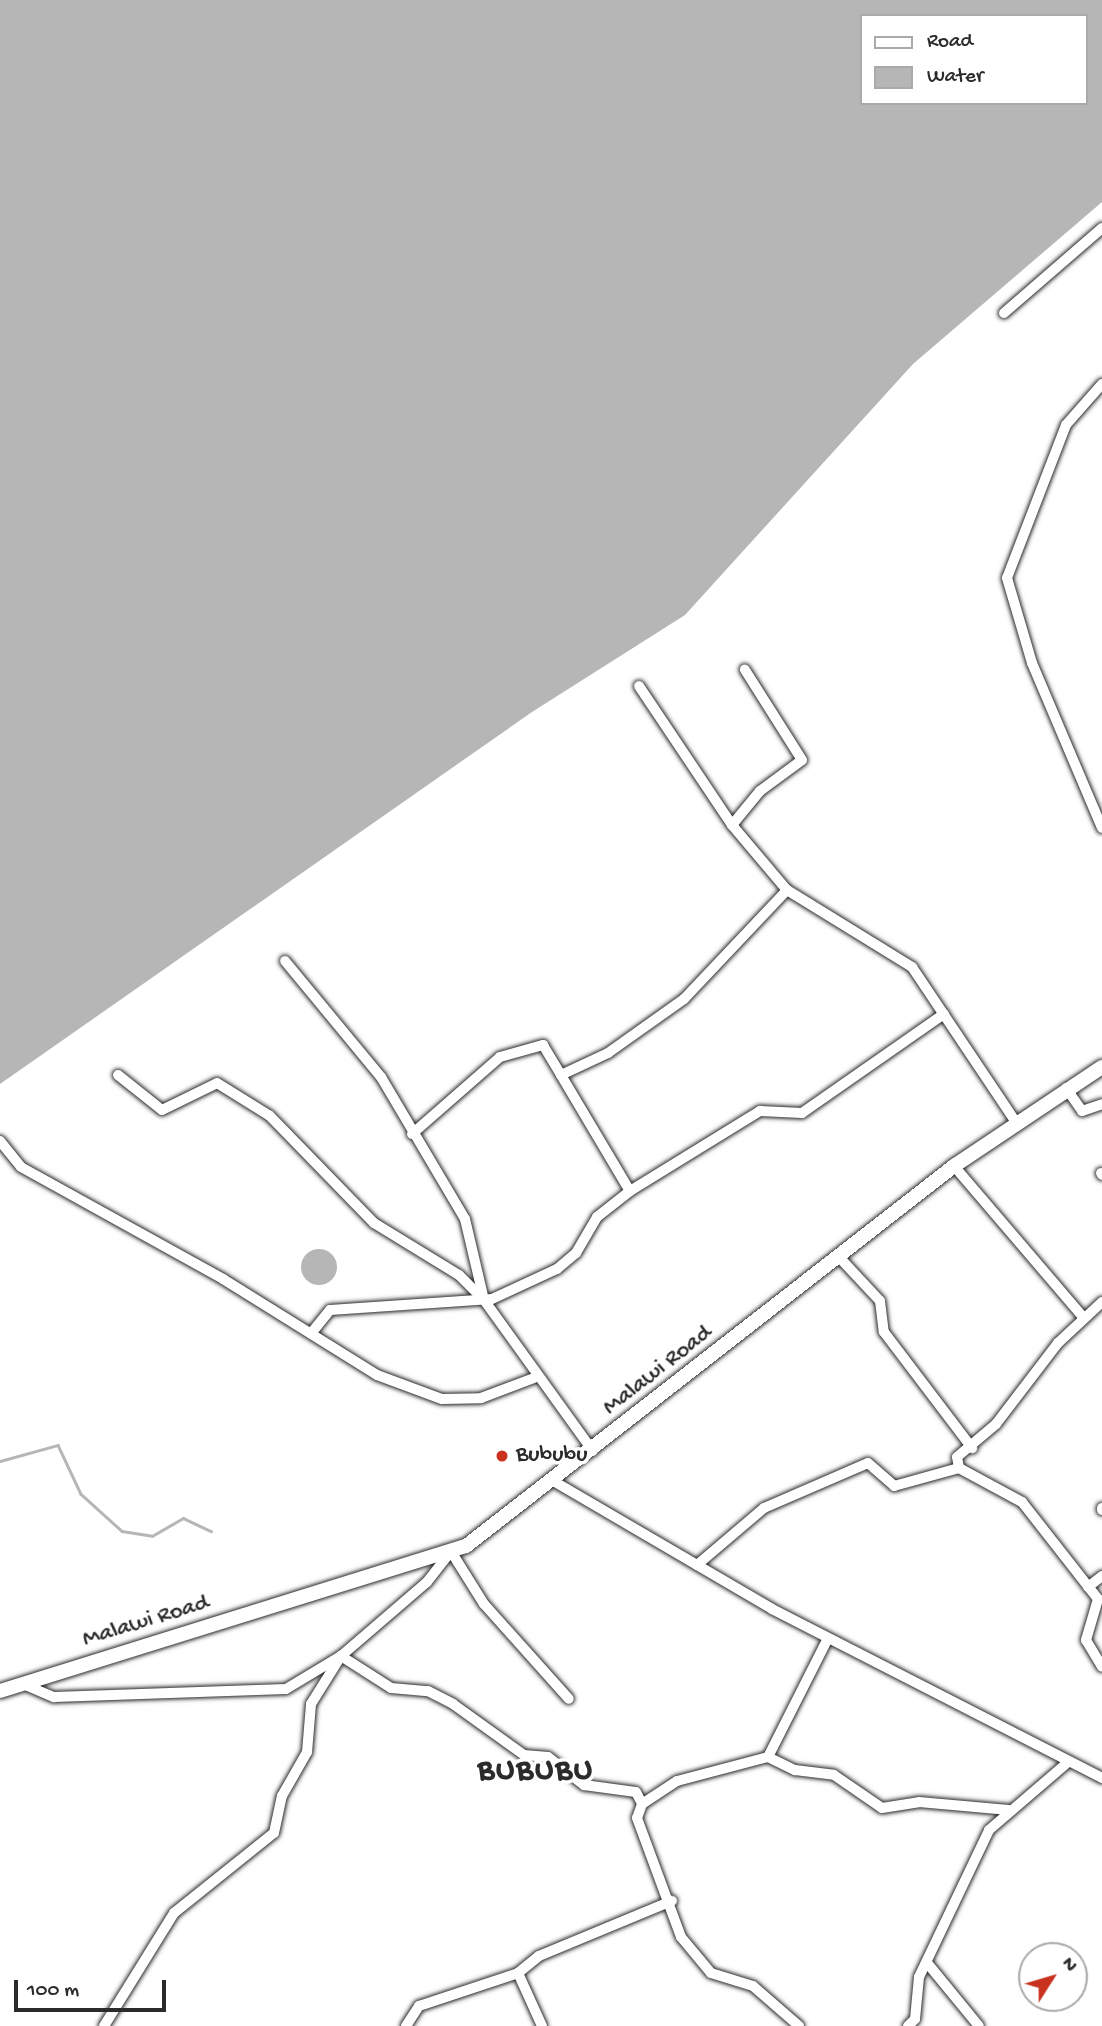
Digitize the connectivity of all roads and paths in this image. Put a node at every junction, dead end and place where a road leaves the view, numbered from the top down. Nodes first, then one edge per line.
1 (1100, 234) edge
2 (1004, 313) dead end
3 (1102, 384) edge
4 (744, 670) dead end
5 (639, 686) dead end
6 (732, 825) junction
7 (1102, 828) edge
8 (787, 890) junction
9 (285, 961) dead end
10 (944, 1014) junction
11 (1102, 1067) edge
12 (118, 1075) dead end
13 (561, 1075) junction
14 (1066, 1088) junction
15 (1102, 1104) edge
16 (1017, 1124) junction
17 (412, 1134) junction
18 (0, 1141) edge
19 (954, 1166) junction
20 (630, 1191) junction
21 (839, 1257) junction
22 (484, 1300) junction
23 (1102, 1302) edge
24 (1083, 1317) junction
25 (313, 1331) junction
26 (534, 1378) junction
27 (972, 1448) junction
28 (593, 1451) junction
29 (959, 1468) junction
30 (555, 1482) junction
31 (450, 1554) junction
32 (697, 1565) junction
33 (1102, 1576) edge
34 (1088, 1587) junction
35 (828, 1638) junction
36 (341, 1656) junction
37 (1102, 1667) edge
38 (23, 1684) junction
39 (0, 1691) edge
40 (569, 1699) dead end
41 (768, 1757) junction
42 (1068, 1762) junction
43 (1102, 1778) edge
44 (642, 1804) junction
45 (1009, 1810) junction
46 (672, 1901) junction
47 (928, 1964) junction
48 (519, 1973) junction
49 (104, 2026) edge
50 (406, 2026) edge
51 (542, 2026) edge
52 (799, 2026) edge
53 (908, 2026) edge
54 (979, 2026) edge

1 - 2 street
3 - 7 street
4 - 6 street
5 - 6 street
6 - 8 street
8 - 10 street
8 - 13 street
9 - 17 street
10 - 16 street
10 - 20 street
11 - 14 main road, Malawi Road
12 - 22 street
13 - 17 street
13 - 20 street
14 - 15 street
14 - 16 main road, Malawi Road
16 - 19 main road, Malawi Road
17 - 22 street
18 - 25 street
19 - 21 main road, Malawi Road
19 - 24 street
20 - 22 street
21 - 27 street
21 - 28 main road, Malawi Road
22 - 25 street
22 - 26 street
23 - 24 street
24 - 27 street
25 - 26 street
26 - 28 street
27 - 29 street
28 - 30 main road, Malawi Road
29 - 32 street
29 - 34 street
30 - 31 main road, Malawi Road
30 - 32 street
31 - 36 street
31 - 38 main road, Malawi Road
31 - 40 street
32 - 35 street
33 - 34 street
34 - 37 street
35 - 41 street
35 - 42 street
36 - 38 street
36 - 44 street
36 - 49 street
38 - 39 main road, Malawi Road
41 - 44 street
41 - 45 street
42 - 43 street
42 - 45 street
44 - 46 street
45 - 47 street
46 - 48 street
46 - 52 street
47 - 53 street
47 - 54 street
48 - 50 street
48 - 51 street

